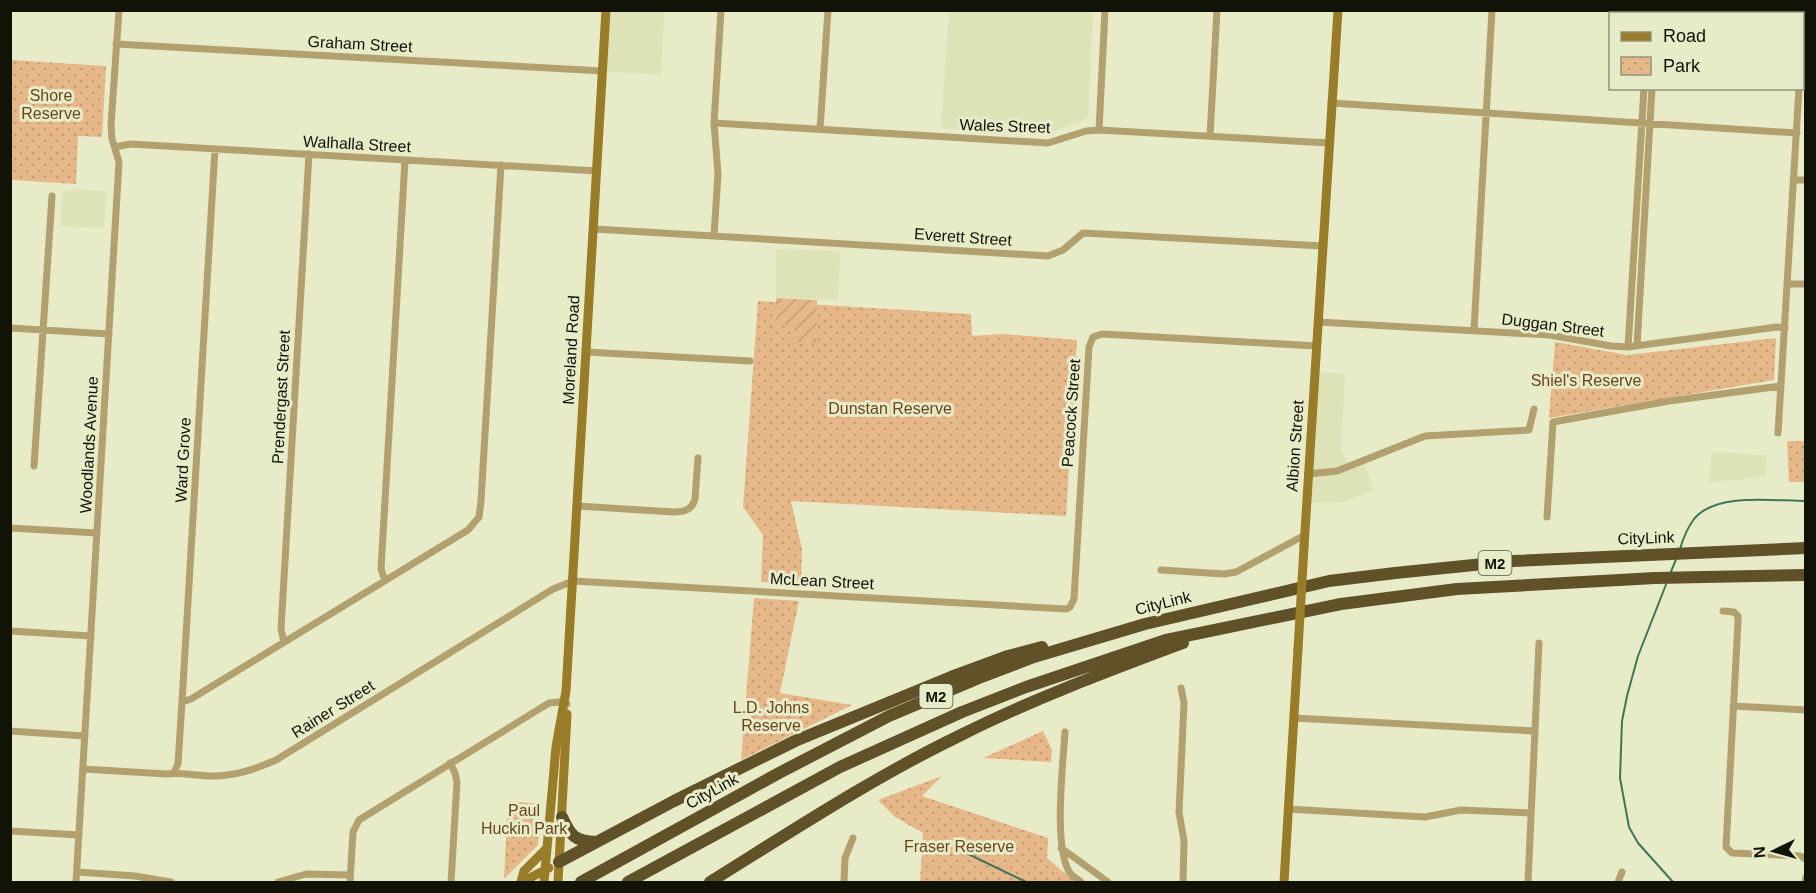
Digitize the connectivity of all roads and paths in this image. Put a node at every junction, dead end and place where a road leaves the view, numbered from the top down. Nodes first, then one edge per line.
1 (119, 10) edge
2 (606, 10) edge
3 (720, 10) edge
4 (828, 10) edge
5 (1105, 10) edge
6 (1217, 10) edge
7 (1338, 10) edge
8 (1492, 10) edge
9 (116, 44) junction
10 (603, 71) junction
11 (1644, 90) edge
12 (1652, 90) edge
13 (1799, 90) edge
14 (1331, 104) junction
15 (1487, 114) junction
16 (714, 123) junction
17 (1646, 124) junction
18 (820, 129) junction
19 (1099, 130) junction
20 (1797, 133) junction
21 (1210, 136) junction
22 (1329, 143) junction
23 (115, 147) junction
24 (214, 149) junction
25 (309, 154) junction
26 (405, 160) junction
27 (501, 165) junction
28 (597, 171) junction
29 (1794, 180) junction
30 (1806, 180) edge
31 (52, 196) dead end
32 (594, 229) junction
33 (714, 236) junction
34 (1323, 246) junction
35 (1637, 266) junction
36 (1787, 284) junction
37 (1806, 284) edge
38 (1318, 322) junction
39 (10, 328) edge
40 (1785, 328) junction
41 (44, 330) junction
42 (1474, 330) junction
43 (109, 334) junction
44 (1317, 346) junction
45 (1637, 346) junction
46 (1628, 347) junction
47 (586, 352) junction
48 (750, 361) dead end
49 (1781, 386) junction
50 (1534, 409) dead end
51 (1778, 433) dead end
52 (698, 458) dead end
53 (34, 466) dead end
54 (1308, 474) junction
55 (577, 506) junction
56 (1547, 518) dead end
57 (10, 528) edge
58 (97, 532) junction
59 (1305, 535) junction
60 (1806, 548) edge
61 (1161, 570) dead end
62 (1806, 575) edge
63 (385, 581) junction
64 (573, 581) junction
65 (1070, 607) joint
66 (1723, 610) dead end
67 (1145, 624) junction
68 (1226, 627) junction
69 (10, 631) edge
70 (91, 636) junction
71 (284, 642) junction
72 (1539, 643) dead end
73 (1181, 688) dead end
74 (183, 702) junction
75 (566, 703) junction
76 (1733, 706) junction
77 (1806, 710) edge
78 (1294, 717) junction
79 (10, 731) edge
80 (1535, 731) junction
81 (1065, 732) dead end
82 (85, 736) junction
83 (450, 763) junction
84 (83, 769) junction
85 (174, 772) junction
86 (1288, 809) junction
87 (1531, 813) junction
88 (562, 817) junction
89 (10, 831) edge
90 (79, 835) junction
91 (853, 838) dead end
92 (597, 842) junction
93 (547, 848) junction
94 (1061, 848) junction
95 (1806, 859) edge
96 (77, 872) junction
97 (1622, 872) dead end
98 (559, 873) edge
99 (1806, 876) edge
100 (350, 878) edge
101 (544, 878) edge
102 (76, 882) edge
103 (171, 882) edge
104 (278, 882) edge
105 (451, 882) edge
106 (521, 882) edge
107 (581, 882) edge
108 (628, 882) edge
109 (710, 882) edge
110 (844, 882) edge
111 (1081, 882) edge
112 (1108, 882) edge
113 (1183, 882) edge
114 (1284, 882) edge
115 (1528, 882) edge
116 (1618, 882) edge
117 (1805, 882) edge

1 - 9 street, Woodlands Avenue
2 - 10 main road, Moreland Road
3 - 16 street
4 - 18 street
5 - 19 street
6 - 21 street
7 - 14 main road, Albion Street
8 - 15 street
9 - 10 street, Graham Street
9 - 23 street, Woodlands Avenue
10 - 28 main road, Moreland Road
11 - 17 street
12 - 17 street
13 - 20 street
14 - 15 street
14 - 22 main road, Albion Street
15 - 17 street
15 - 42 street
16 - 18 street, Wales Street
16 - 33 street
17 - 20 street
17 - 35 street
18 - 19 street, Wales Street
19 - 21 street, Wales Street
20 - 29 street
21 - 22 street, Wales Street
22 - 34 main road, Albion Street
23 - 24 street, Walhalla Street
23 - 43 street, Woodlands Avenue
24 - 25 street, Walhalla Street
24 - 74 street, Ward Grove
25 - 26 street, Walhalla Street
25 - 71 street, Prendergast Street
26 - 27 street, Walhalla Street
26 - 63 street
27 - 28 street, Walhalla Street
27 - 63 street
28 - 32 main road, Moreland Road
29 - 30 street
29 - 36 street
31 - 41 street
32 - 33 street, Everett Street
32 - 47 main road, Moreland Road
33 - 34 street, Everett Street
34 - 38 main road, Albion Street
35 - 45 street
35 - 46 street
36 - 37 street
36 - 40 street
38 - 42 street, Duggan Street
38 - 44 main road, Albion Street
39 - 41 street
40 - 45 street, Duggan Street
40 - 49 street
41 - 43 street
41 - 53 street
42 - 46 street, Duggan Street
43 - 58 street, Woodlands Avenue
44 - 54 main road, Albion Street
44 - 65 street, Peacock Street
45 - 46 street, Duggan Street
47 - 48 street
47 - 55 main road, Moreland Road
49 - 51 street
49 - 56 street
50 - 54 street
52 - 55 street
54 - 59 main road, Albion Street
55 - 64 main road, Moreland Road
57 - 58 street
58 - 70 street, Woodlands Avenue
59 - 61 street
59 - 78 main road, Albion Street, bridge
60 - 67 highway, CityLink / M2
62 - 68 highway, M2
63 - 71 street
64 - 65 street, McLean Street
64 - 75 main road, Moreland Road
64 - 85 street, Rainer Street
66 - 76 street
67 - 92 highway
67 - 107 highway, CityLink / M2
68 - 108 highway, M2
68 - 109 highway
69 - 70 street
70 - 82 street, Woodlands Avenue
71 - 74 street
72 - 80 street
73 - 113 street
74 - 85 street, Ward Grove
75 - 83 street
75 - 88 main road, Moreland Road
75 - 93 main road, Moreland Road
76 - 77 street
76 - 95 street
78 - 80 street
78 - 86 main road, Albion Street
79 - 82 street
80 - 87 street
81 - 94 street
82 - 84 street, Woodlands Avenue
83 - 100 street
83 - 105 street
84 - 85 street, Rainer Street
84 - 90 street, Woodlands Avenue
86 - 87 street
86 - 114 main road, Albion Street
87 - 115 street
88 - 92 highway
88 - 98 main road, Moreland Road
89 - 90 street
90 - 96 street, Woodlands Avenue
91 - 110 street
92 - 98 highway
93 - 101 main road, Moreland Road
93 - 106 main road
94 - 111 street
94 - 112 street
96 - 102 street, Woodlands Avenue
96 - 103 street
97 - 116 street
98 - 101 main road
99 - 117 street
100 - 104 street
101 - 106 main road

